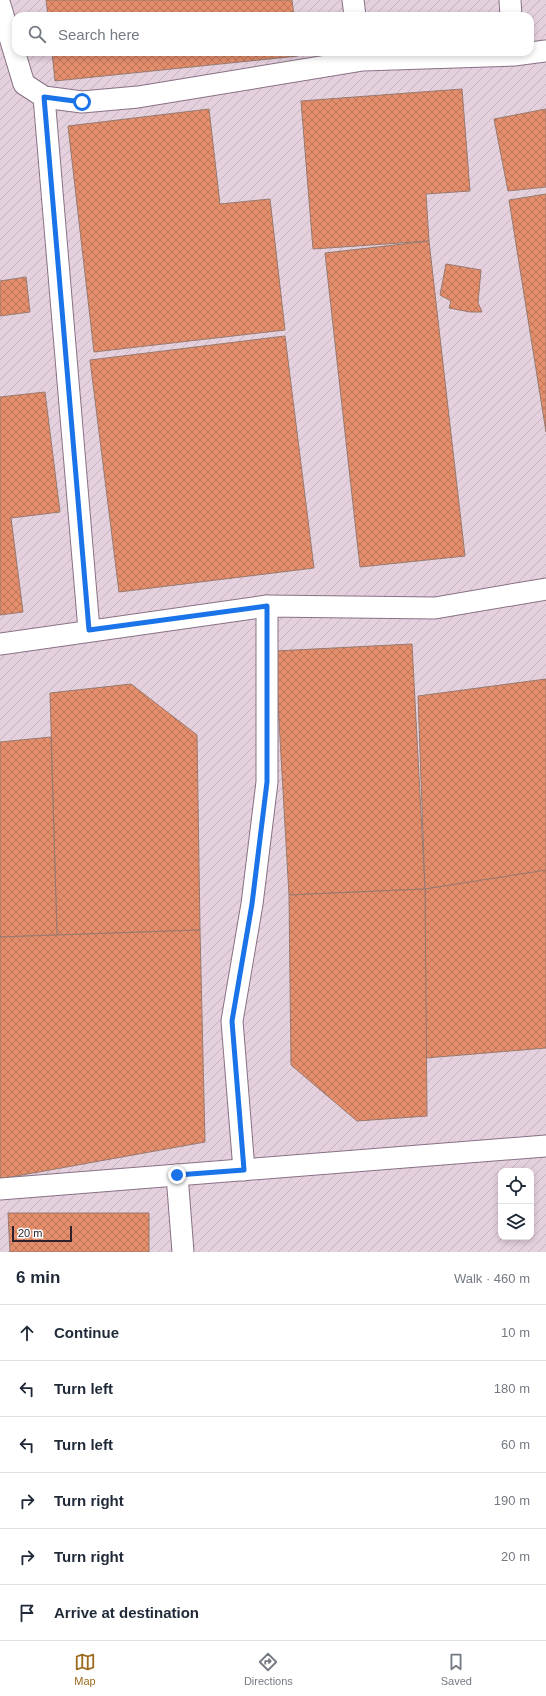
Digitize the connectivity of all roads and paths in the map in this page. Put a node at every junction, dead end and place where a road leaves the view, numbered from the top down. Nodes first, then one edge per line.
1 (353, 0) edge
2 (510, 0) edge
3 (0, 5) edge
4 (354, 12) edge
5 (511, 12) edge
6 (12, 44) edge
7 (546, 51) edge
8 (534, 52) edge
9 (15, 56) edge
10 (362, 56) edge
11 (44, 97) junction
12 (546, 589) edge
13 (267, 606) junction
14 (89, 630) junction
15 (0, 644) edge
16 (546, 1146) edge
17 (244, 1170) junction
18 (177, 1175) junction
19 (0, 1189) edge
20 (183, 1252) edge

1 - 4 street
2 - 5 street
3 - 6 street
7 - 8 street
9 - 11 street
10 - 11 street
11 - 14 street
12 - 13 street
13 - 14 street
13 - 17 street
14 - 15 street
16 - 17 street
17 - 18 street
18 - 19 street
18 - 20 street

